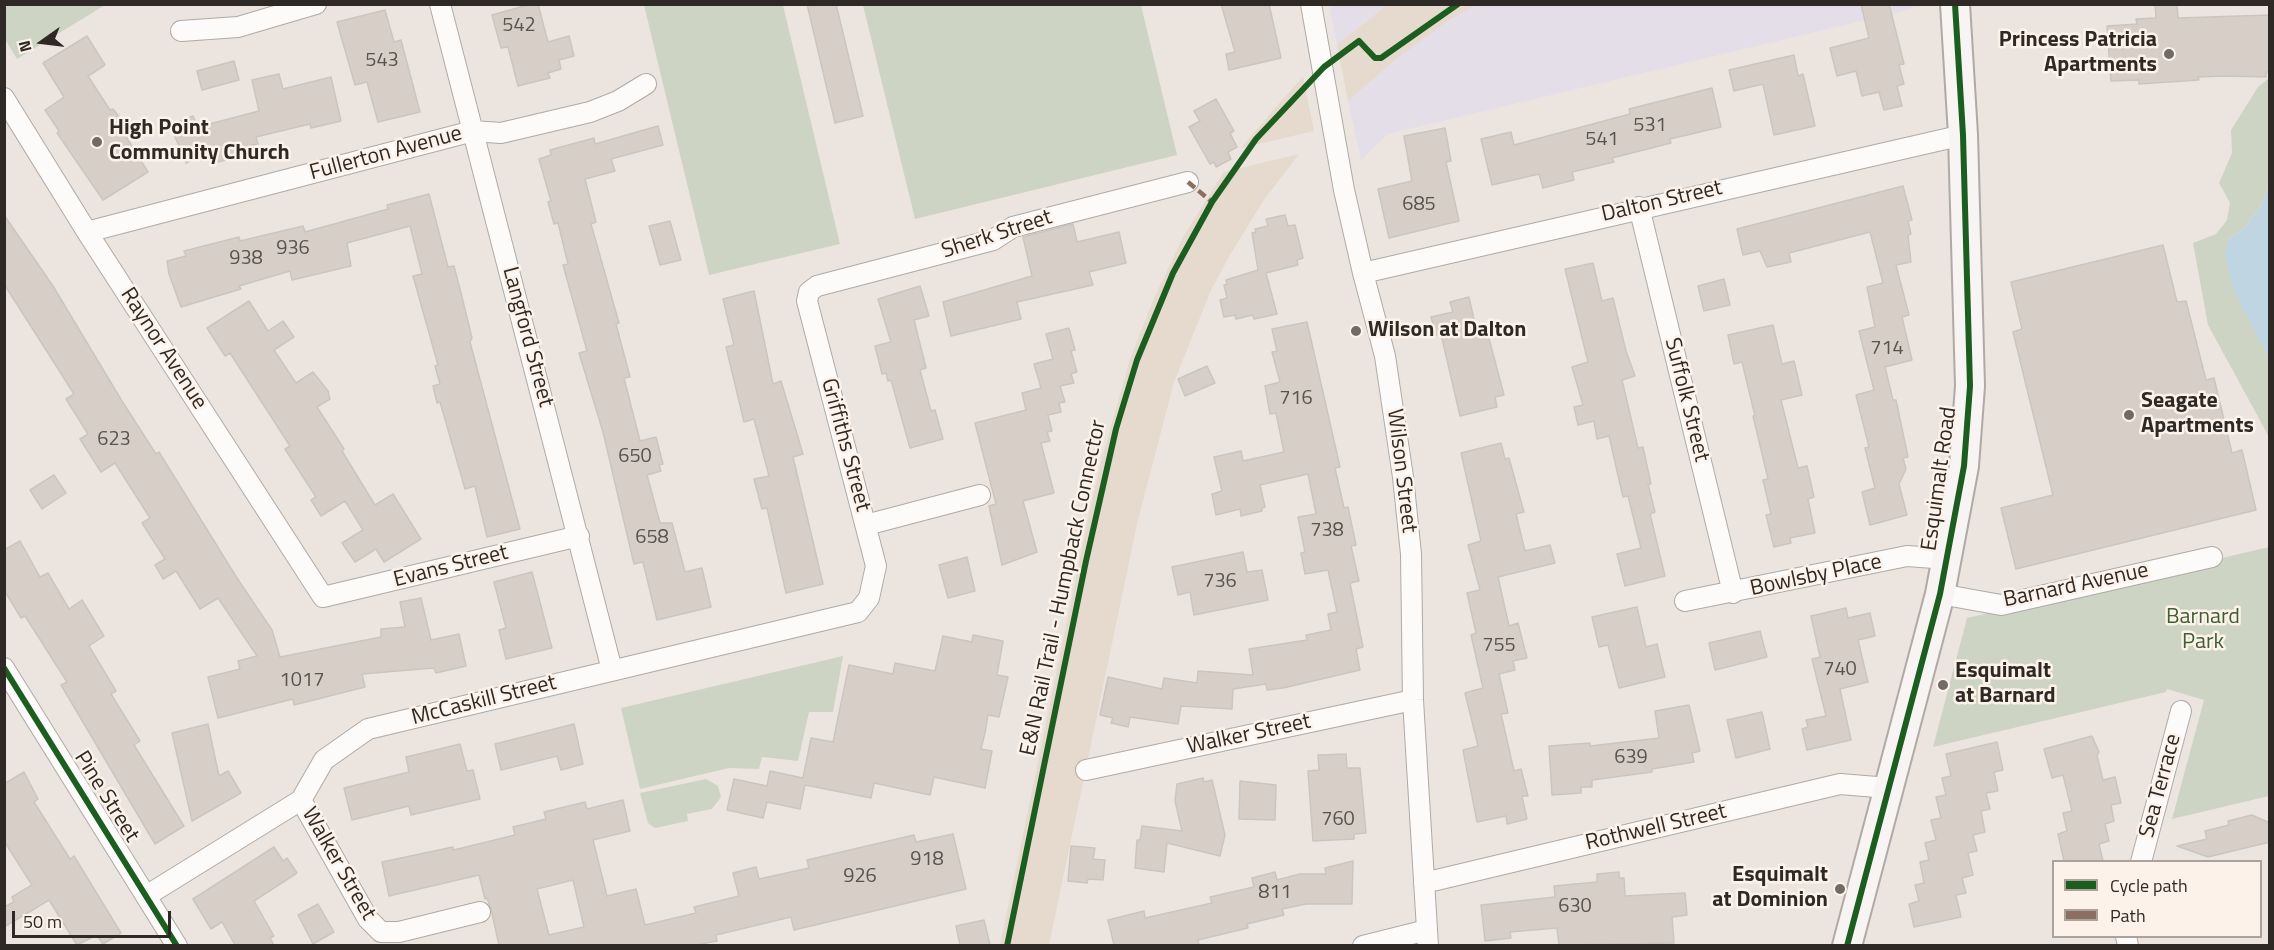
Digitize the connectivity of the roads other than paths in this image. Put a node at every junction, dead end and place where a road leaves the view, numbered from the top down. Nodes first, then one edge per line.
1 (316, 4) edge
2 (440, 4) edge
3 (1311, 4) edge
4 (1955, 4) edge
5 (181, 32) dead end
6 (646, 84) dead end
7 (4, 98) edge
8 (473, 131) junction
9 (1963, 135) junction
10 (1188, 182) dead end
11 (1639, 207) junction
12 (87, 232) junction
13 (1363, 273) junction
14 (809, 292) joint
15 (980, 495) dead end
16 (866, 525) junction
17 (579, 536) junction
18 (2212, 557) dead end
19 (1948, 560) junction
20 (1733, 593) junction
21 (1940, 594) junction
22 (323, 597) joint
23 (869, 598) joint
24 (1685, 601) dead end
25 (4, 668) edge
26 (612, 670) junction
27 (1413, 700) junction
28 (2181, 711) dead end
29 (1086, 770) dead end
30 (1889, 788) junction
31 (301, 800) junction
32 (2141, 860) edge
33 (1424, 883) junction
34 (146, 896) junction
35 (480, 912) dead end
36 (1428, 938) edge
37 (177, 945) edge
38 (1363, 945) edge
39 (1847, 945) edge

1 - 5 street
2 - 8 street, Langford Street
3 - 13 street, Wilson Street
4 - 9 main road, Esquimalt Road
6 - 8 street, Fullerton Avenue
7 - 12 street, Raynor Avenue
8 - 12 street, Fullerton Avenue
8 - 17 street, Langford Street
9 - 11 street, Dalton Street
9 - 19 main road, Esquimalt Road
10 - 14 street, Sherk Street
11 - 13 street, Dalton Street
11 - 20 street, Suffolk Street
12 - 22 street, Raynor Avenue
13 - 27 street, Wilson Street
14 - 16 street, Griffiths Street
15 - 16 street
16 - 23 street, Griffiths Street
17 - 22 street, Evans Street
17 - 26 street, Langford Street
18 - 21 street, Barnard Avenue
19 - 20 street, Bowlsby Place
19 - 21 main road, Esquimalt Road
20 - 24 street, Bowlsby Place
21 - 30 main road, Esquimalt Road
23 - 26 street, McCaskill Street
25 - 34 street, Pine Street
26 - 31 street, McCaskill Street
27 - 29 street, Walker Street
27 - 33 street, Wilson Street
28 - 32 street, Sea Terrace
30 - 33 street, Rothwell Street
30 - 39 main road, Esquimalt Road
31 - 34 street, McCaskill Street
31 - 35 street, Walker Street
33 - 36 street, Wilson Street
34 - 37 street, Pine Street
36 - 38 street

